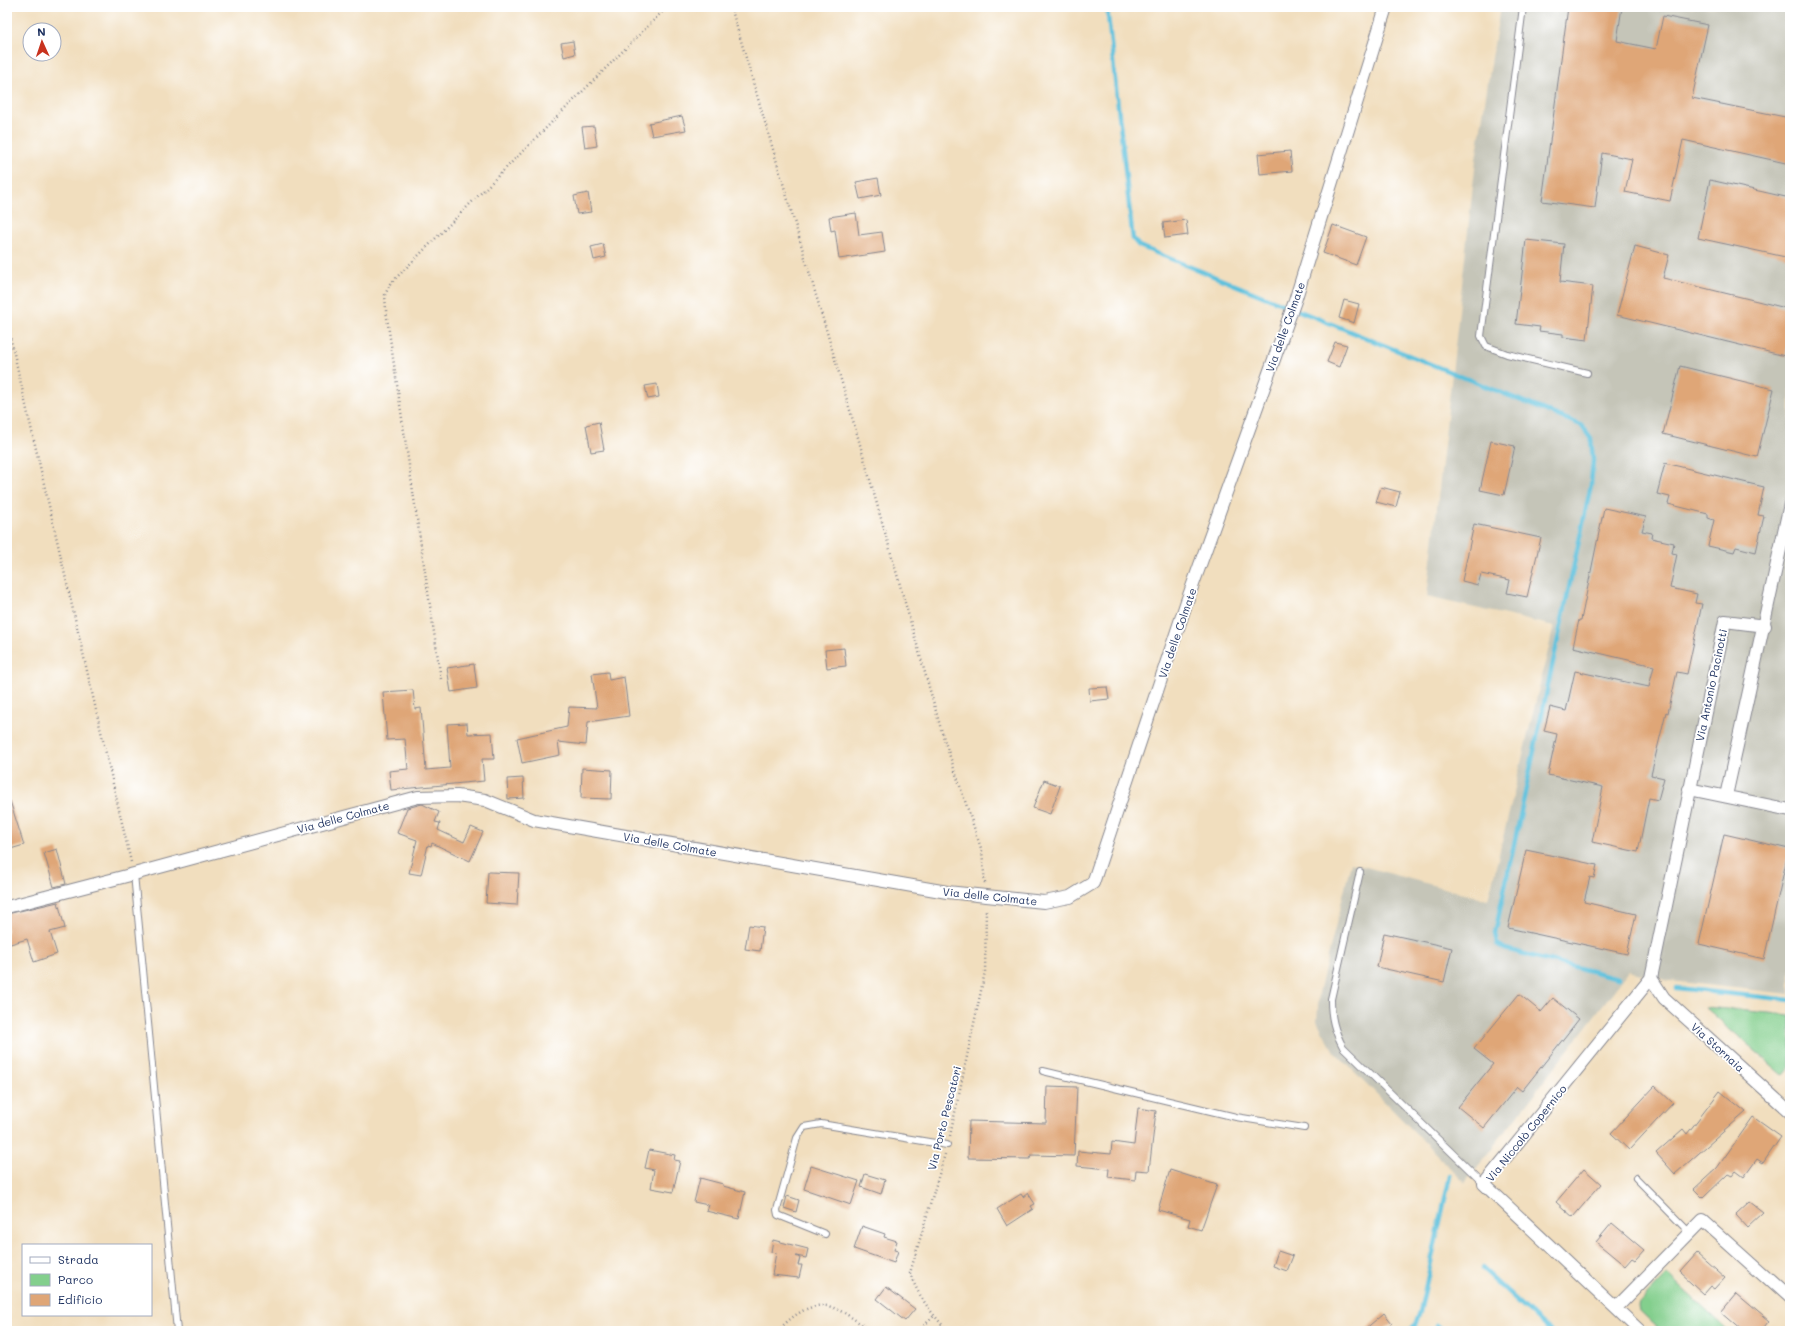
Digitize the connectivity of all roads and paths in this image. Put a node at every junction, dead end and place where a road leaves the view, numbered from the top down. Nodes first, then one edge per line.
1 (667, 7) edge
2 (731, 7) edge
3 (1386, 7) edge
4 (1524, 7) edge
5 (7, 323) edge
6 (1587, 373) dead end
7 (1790, 504) edge
8 (1765, 626) junction
9 (441, 679) dead end
10 (1689, 790) junction
11 (1726, 796) junction
12 (1790, 810) edge
13 (1360, 872) dead end
14 (134, 874) junction
15 (986, 896) junction
16 (7, 907) edge
17 (1651, 978) junction
18 (1043, 1071) dead end
19 (1790, 1112) edge
20 (1304, 1128) dead end
21 (947, 1145) junction
22 (1636, 1178) dead end
23 (1484, 1184) junction
24 (1690, 1233) junction
25 (825, 1234) dead end
26 (1790, 1299) edge
27 (1616, 1308) junction
28 (934, 1316) junction
29 (177, 1331) edge
30 (778, 1331) edge
31 (870, 1331) edge
32 (918, 1331) edge
33 (948, 1331) edge
34 (1640, 1331) edge

1 - 9 path
2 - 15 path, Via Porto Pescatori
3 - 15 street, Via delle Colmate
4 - 6 lane
5 - 14 path
7 - 8 street
8 - 10 street, Via Antonio Pacinotti
8 - 11 street
10 - 11 street
10 - 17 street, Via Antonio Pacinotti
11 - 12 street
13 - 23 lane
14 - 15 street, Via delle Colmate
14 - 16 street, Via delle Colmate
14 - 29 lane
15 - 21 path, Via Porto Pescatori
17 - 19 street, Via Stornaia
17 - 23 street, Via Niccolò Copernico
18 - 20 lane
21 - 25 lane
21 - 28 path, Via Porto Pescatori
22 - 24 lane
23 - 27 street, Via Niccolò Copernico
24 - 26 street
24 - 27 street
27 - 34 street, Via Niccolò Copernico
28 - 32 path
28 - 33 path, Via Porto Pescatori
30 - 31 path

